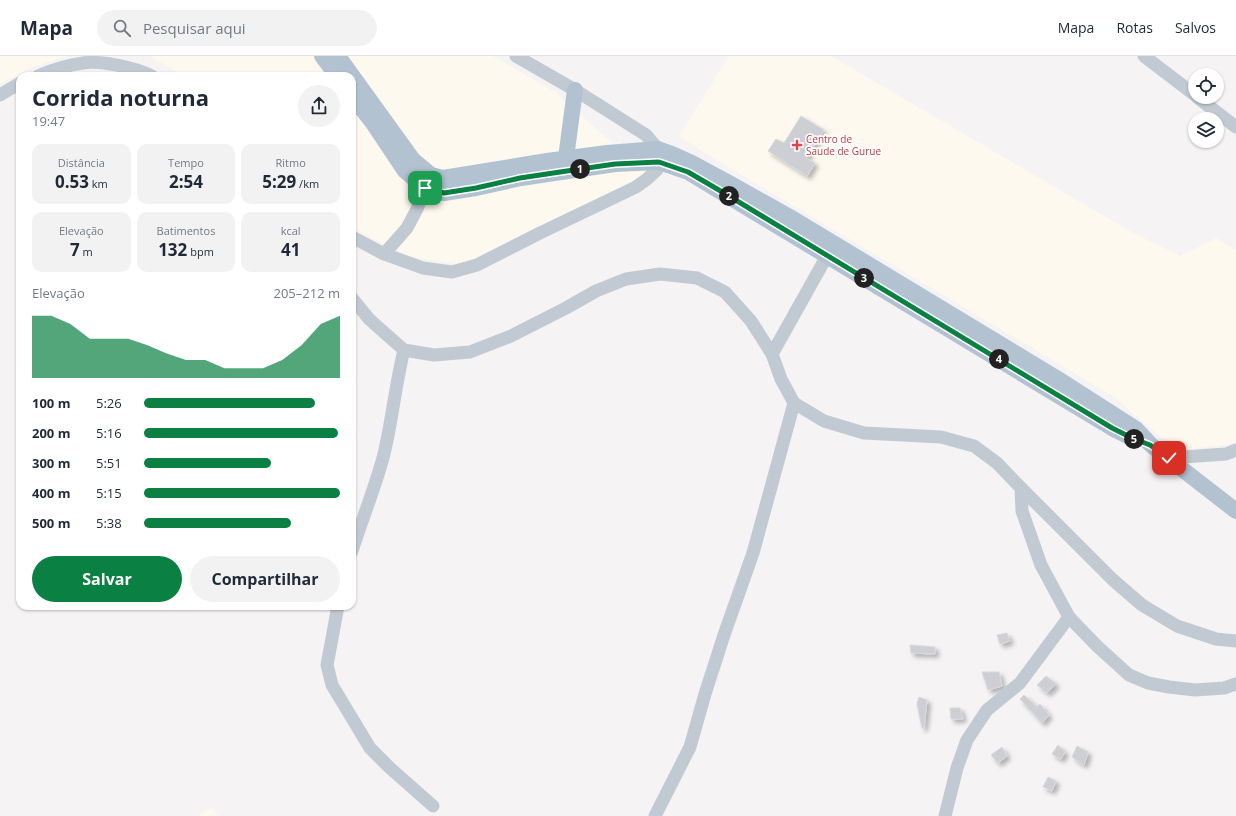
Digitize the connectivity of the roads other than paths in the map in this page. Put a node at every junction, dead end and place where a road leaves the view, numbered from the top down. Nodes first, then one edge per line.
1 (322, 56) edge
2 (338, 56) edge
3 (516, 56) edge
4 (1144, 56) edge
5 (47, 72) edge
6 (140, 72) edge
7 (334, 72) edge
8 (350, 72) edge
9 (356, 81) edge
10 (16, 85) edge
11 (575, 90) junction
12 (1188, 90) edge
13 (0, 95) edge
14 (356, 101) edge
15 (1206, 104) edge
16 (1236, 127) edge
17 (659, 156) junction
18 (566, 158) junction
19 (428, 181) junction
20 (356, 239) edge
21 (831, 250) junction
22 (384, 254) junction
23 (356, 303) edge
24 (404, 350) junction
25 (772, 354) junction
26 (794, 403) junction
27 (1236, 450) edge
28 (1169, 458) junction
29 (1021, 488) junction
30 (1236, 511) edge
31 (356, 539) edge
32 (337, 610) edge
33 (1069, 617) junction
34 (1236, 641) edge
35 (1236, 684) edge
36 (433, 806) dead end
37 (655, 816) edge
38 (945, 816) edge

1 - 7 main road
2 - 8 main road
3 - 11 street
4 - 12 street
5 - 6 street
9 - 19 main road
10 - 13 street
11 - 17 street
11 - 18 main road
14 - 19 main road
15 - 16 street
17 - 18 main road
17 - 19 main road
17 - 21 main road
17 - 22 street
18 - 19 main road
19 - 22 street
20 - 22 street
21 - 25 street
21 - 28 main road
23 - 24 street
24 - 25 street
24 - 31 street
25 - 26 street
26 - 29 street
26 - 37 street
27 - 28 street
28 - 30 main road
29 - 33 street
29 - 34 street
32 - 36 street
33 - 35 street
33 - 38 street

